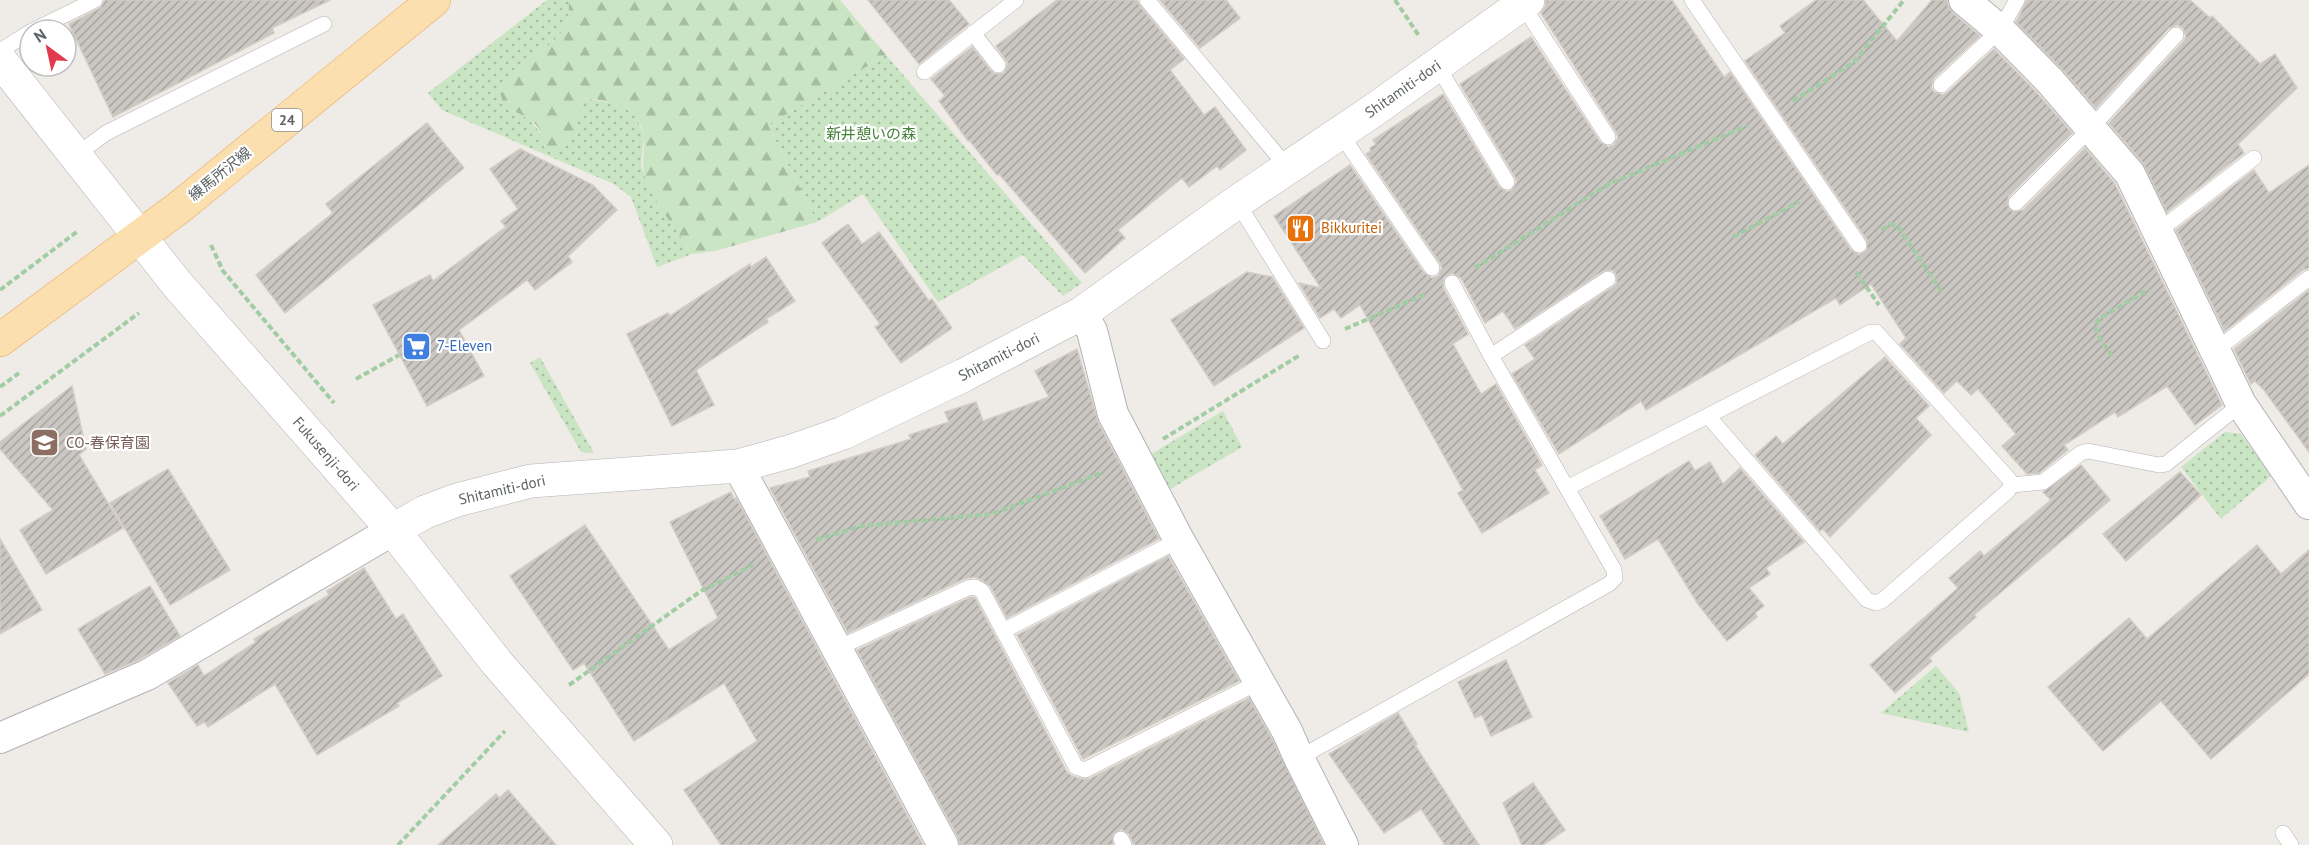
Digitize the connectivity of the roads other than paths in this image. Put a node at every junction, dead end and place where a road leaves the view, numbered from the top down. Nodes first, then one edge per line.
1 (95, 0) edge
2 (434, 0) edge
3 (1016, 0) edge
4 (1147, 0) edge
5 (1692, 0) edge
6 (1964, 0) edge
7 (2017, 0) edge
8 (1525, 2) edge
9 (58, 18) edge
10 (324, 24) dead end
11 (2000, 30) junction
12 (973, 33) junction
13 (2176, 35) dead end
14 (18, 40) edge
15 (0, 51) edge
16 (0, 60) edge
17 (998, 65) dead end
18 (1437, 65) junction
19 (924, 72) dead end
20 (1941, 85) dead end
21 (2091, 128) junction
22 (1340, 133) junction
23 (1608, 137) dead end
24 (75, 156) junction
25 (2254, 158) dead end
26 (1288, 168) junction
27 (1507, 182) dead end
28 (1237, 202) junction
29 (2016, 203) dead end
30 (2157, 232) junction
31 (139, 238) junction
32 (1859, 245) road end
33 (1432, 268) dead end
34 (1608, 279) dead end
35 (2309, 279) edge
36 (1452, 283) dead end
37 (1082, 313) junction
38 (0, 340) edge
39 (1323, 341) dead end
40 (2216, 350) junction
41 (1491, 356) junction
42 (2241, 404) junction
43 (1708, 416) junction
44 (738, 466) junction
45 (2011, 485) junction
46 (1567, 488) junction
47 (2309, 504) edge
48 (393, 530) junction
49 (1179, 540) junction
50 (1003, 631) junction
51 (836, 649) junction
52 (1258, 682) junction
53 (0, 738) edge
54 (1299, 758) junction
55 (656, 845) edge
56 (943, 845) edge
57 (1343, 845) edge

1 - 9 lane
2 - 31 main road, 練馬所沢線 / 24
3 - 12 lane
4 - 26 lane
5 - 32 lane
6 - 11 street
7 - 11 lane
8 - 18 street, Shitamiti-dori
8 - 23 lane
10 - 24 lane
11 - 20 lane
11 - 21 street
12 - 17 lane
12 - 19 lane
13 - 21 lane
14 - 15 lane
16 - 24 street, Fukusenji-dori
18 - 22 street, Shitamiti-dori
18 - 27 lane
21 - 29 lane
21 - 30 street
22 - 26 street, Shitamiti-dori
22 - 33 lane
24 - 31 street, Fukusenji-dori
25 - 30 lane
26 - 28 street, Shitamiti-dori
28 - 37 street, Shitamiti-dori
28 - 39 lane
30 - 40 street
31 - 38 main road, 練馬所沢線 / 24
31 - 48 street, Fukusenji-dori
34 - 41 lane
35 - 40 lane
36 - 41 lane
37 - 44 street, Shitamiti-dori
37 - 49 street
40 - 42 street
41 - 46 lane
42 - 45 lane
42 - 47 street
43 - 45 lane
43 - 45 lane
43 - 46 lane
44 - 48 street, Shitamiti-dori
44 - 51 street
46 - 54 lane
48 - 53 street
48 - 55 street, Fukusenji-dori
49 - 50 lane
49 - 52 street
50 - 51 lane
50 - 52 lane
51 - 56 street
52 - 54 street
54 - 57 street

